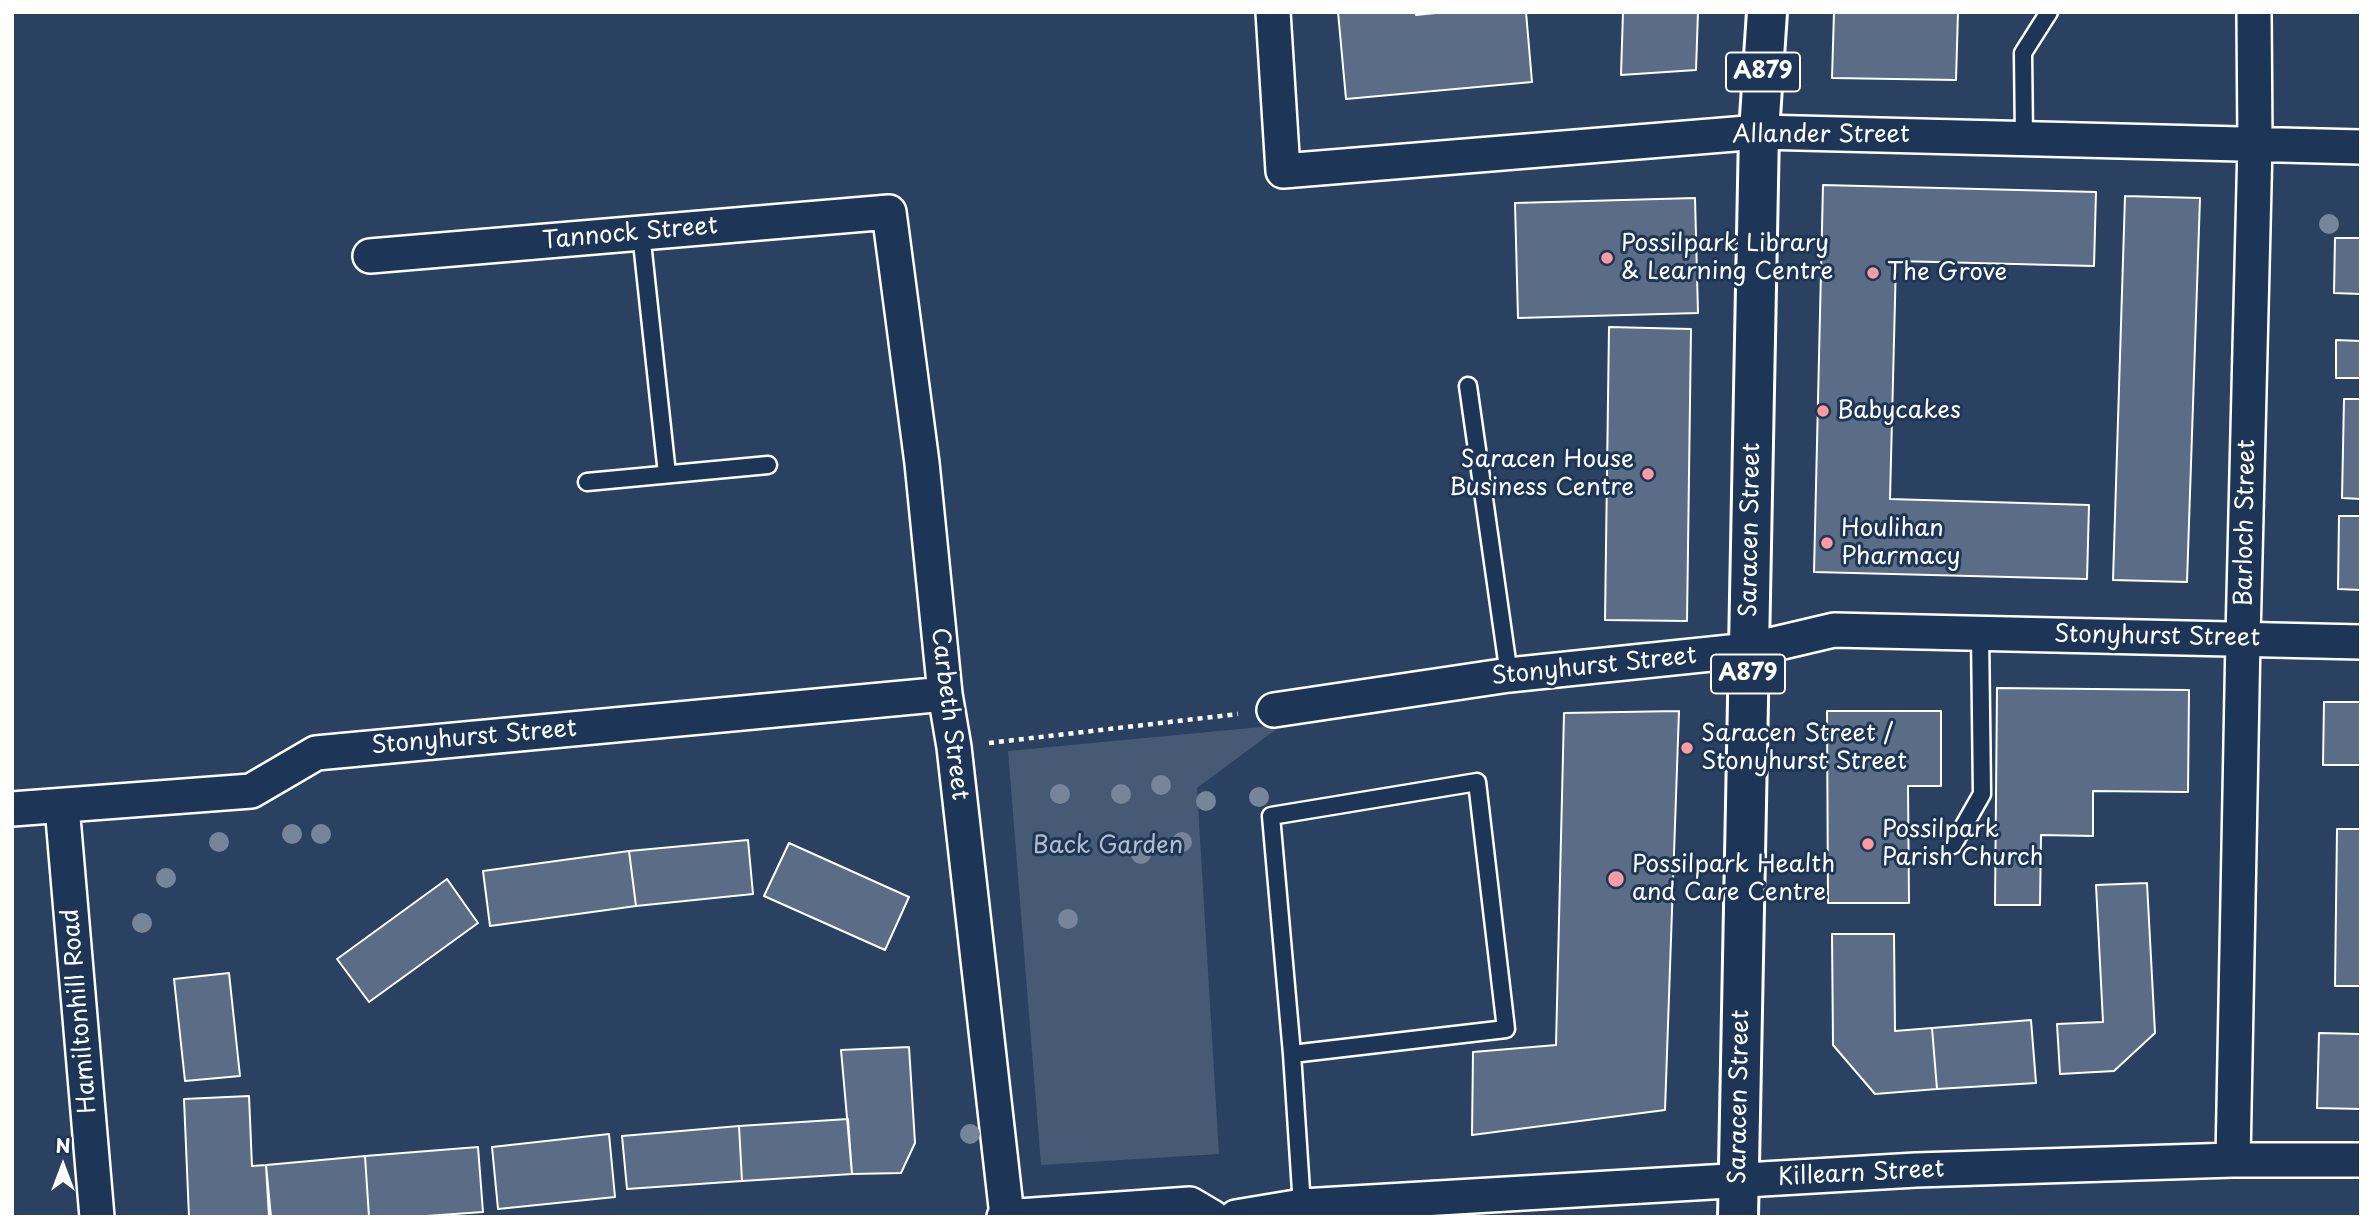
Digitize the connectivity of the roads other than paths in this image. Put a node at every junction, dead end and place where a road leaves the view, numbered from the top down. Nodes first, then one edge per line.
1 (1273, 12) edge
2 (1767, 12) edge
3 (2049, 12) edge
4 (2254, 12) edge
5 (1759, 132) junction
6 (2024, 138) junction
7 (2255, 145) junction
8 (2361, 147) edge
9 (890, 212) joint
10 (640, 233) junction
11 (370, 256) dead end
12 (1468, 386) dead end
13 (768, 464) dead end
14 (667, 474) junction
15 (587, 482) dead end
16 (1980, 633) junction
17 (2243, 638) junction
18 (2361, 642) edge
19 (1749, 650) junction
20 (1509, 675) junction
21 (945, 694) junction
22 (1274, 710) road end
23 (62, 806) junction
24 (12, 808) edge
25 (1953, 845) dead end
26 (1292, 1054) junction
27 (2233, 1160) junction
28 (2361, 1160) edge
29 (1739, 1198) edge
30 (1302, 1206) junction
31 (97, 1217) edge
32 (1006, 1217) edge
33 (1212, 1217) edge
34 (1236, 1217) edge

1 - 5 street, Allander Street
2 - 5 main road, Saracen Street / A879
3 - 6 lane
4 - 7 street, Barloch Street
5 - 6 street, Allander Street
5 - 19 main road, Saracen Street / A879
6 - 7 street, Allander Street
7 - 8 street, Allander Street
7 - 17 street, Barloch Street
9 - 10 street, Tannock Street
9 - 21 street, Carbeth Street
10 - 11 street, Tannock Street
10 - 14 lane
12 - 20 lane
13 - 14 lane
14 - 15 lane
16 - 17 street, Stonyhurst Street
16 - 19 street, Stonyhurst Street
16 - 25 lane
17 - 18 street, Stonyhurst Street
17 - 27 street, Barloch Street
19 - 20 street, Stonyhurst Street
19 - 29 main road, Saracen Street / A879
20 - 22 street, Stonyhurst Street
21 - 23 street, Stonyhurst Street
21 - 32 street, Carbeth Street
23 - 24 street, Stonyhurst Street
23 - 31 street, Hamiltonhill Road
26 - 26 lane
26 - 30 lane
27 - 28 street, Killearn Street
27 - 29 street, Killearn Street
29 - 30 street, Killearn Street
30 - 34 street, Killearn Street
32 - 33 street

